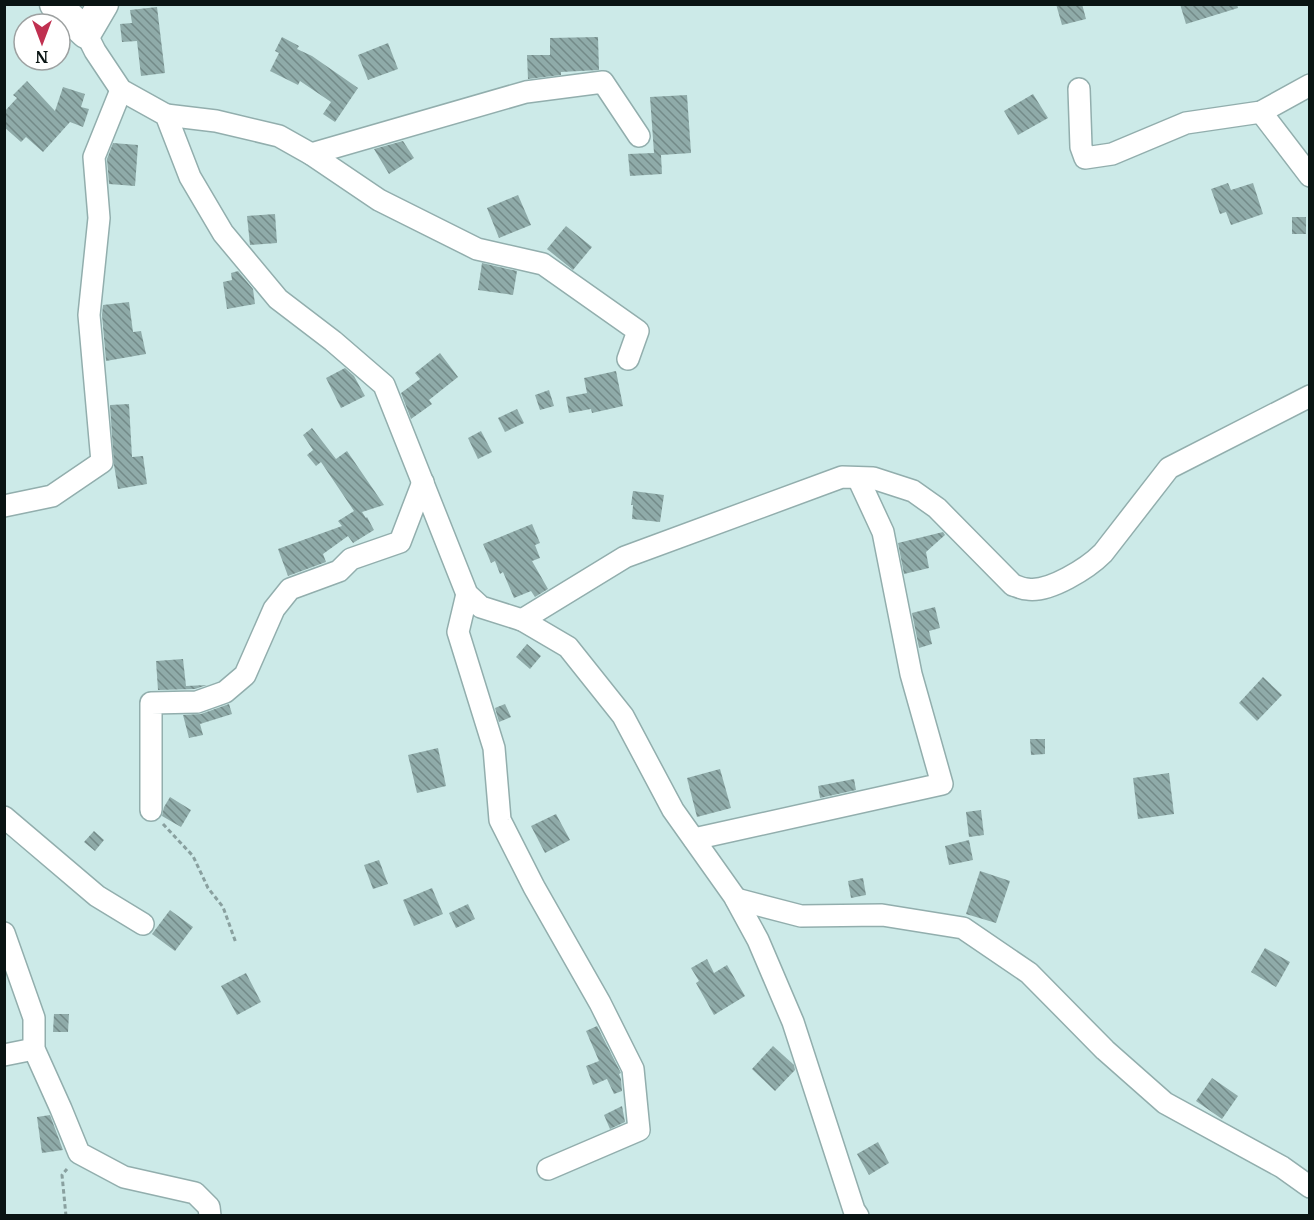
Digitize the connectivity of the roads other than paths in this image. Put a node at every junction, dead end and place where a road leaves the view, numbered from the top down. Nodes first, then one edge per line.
1 (55, 4) edge
2 (103, 4) edge
3 (86, 33) junction
4 (1310, 85) edge
5 (1079, 89) dead end
6 (121, 90) junction
7 (1261, 112) junction
8 (166, 115) junction
9 (639, 136) dead end
10 (311, 154) junction
11 (1310, 176) edge
12 (628, 359) dead end
13 (1310, 396) edge
14 (858, 478) junction
15 (423, 482) junction
16 (4, 506) edge
17 (467, 594) junction
18 (522, 620) junction
19 (151, 810) road end
20 (4, 817) edge
21 (694, 839) junction
22 (736, 899) junction
23 (142, 924) dead end
24 (4, 933) edge
25 (34, 1049) junction
26 (4, 1055) edge
27 (548, 1169) dead end
28 (1310, 1187) edge
29 (210, 1215) edge
30 (858, 1215) edge

1 - 3 street
2 - 3 street
3 - 6 street
4 - 7 street
5 - 7 street
6 - 8 street
6 - 16 street
7 - 11 street
8 - 10 street
8 - 15 street
9 - 10 street
10 - 12 street
13 - 14 street
14 - 18 street
14 - 21 street
15 - 17 street
15 - 19 street
17 - 18 street
17 - 27 street
18 - 21 street
20 - 23 street
21 - 22 street
22 - 28 street
22 - 30 street
24 - 25 street
25 - 26 street
25 - 29 street

